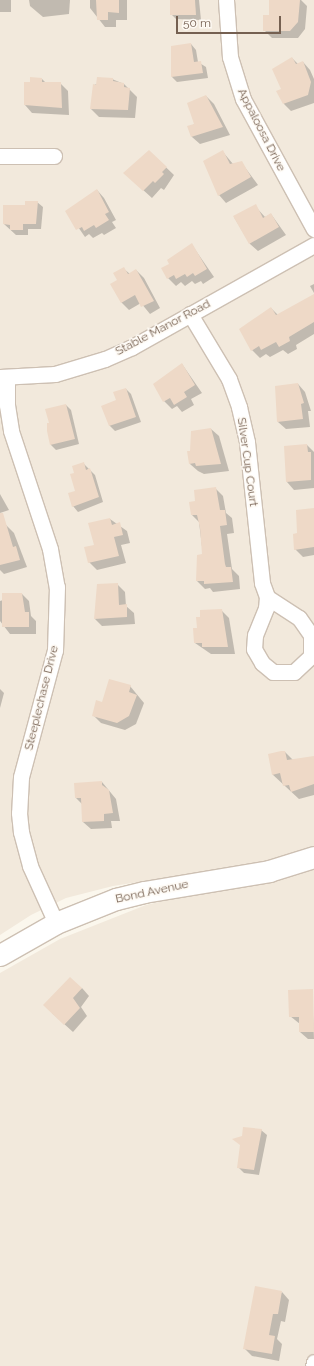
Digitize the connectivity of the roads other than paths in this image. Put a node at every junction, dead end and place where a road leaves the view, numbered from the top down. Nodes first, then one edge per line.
1 (226, 0) edge
2 (0, 156) edge
3 (54, 156) dead end
4 (314, 229) edge
5 (314, 245) edge
6 (190, 314) junction
7 (4, 377) edge
8 (267, 597) junction
9 (314, 857) edge
10 (56, 923) junction
11 (0, 955) edge
12 (314, 1362) edge
13 (313, 1366) edge

1 - 4 street, Appaloosa Drive
2 - 3 street
5 - 6 street, Stable Manor Road
6 - 7 street, Stable Manor Road
6 - 8 street, Silver Cup Court
7 - 10 street, Steeplechase Drive
8 - 8 street, Silver Cup Court
9 - 10 street, Bond Avenue
10 - 11 street, Bond Avenue
12 - 13 street

